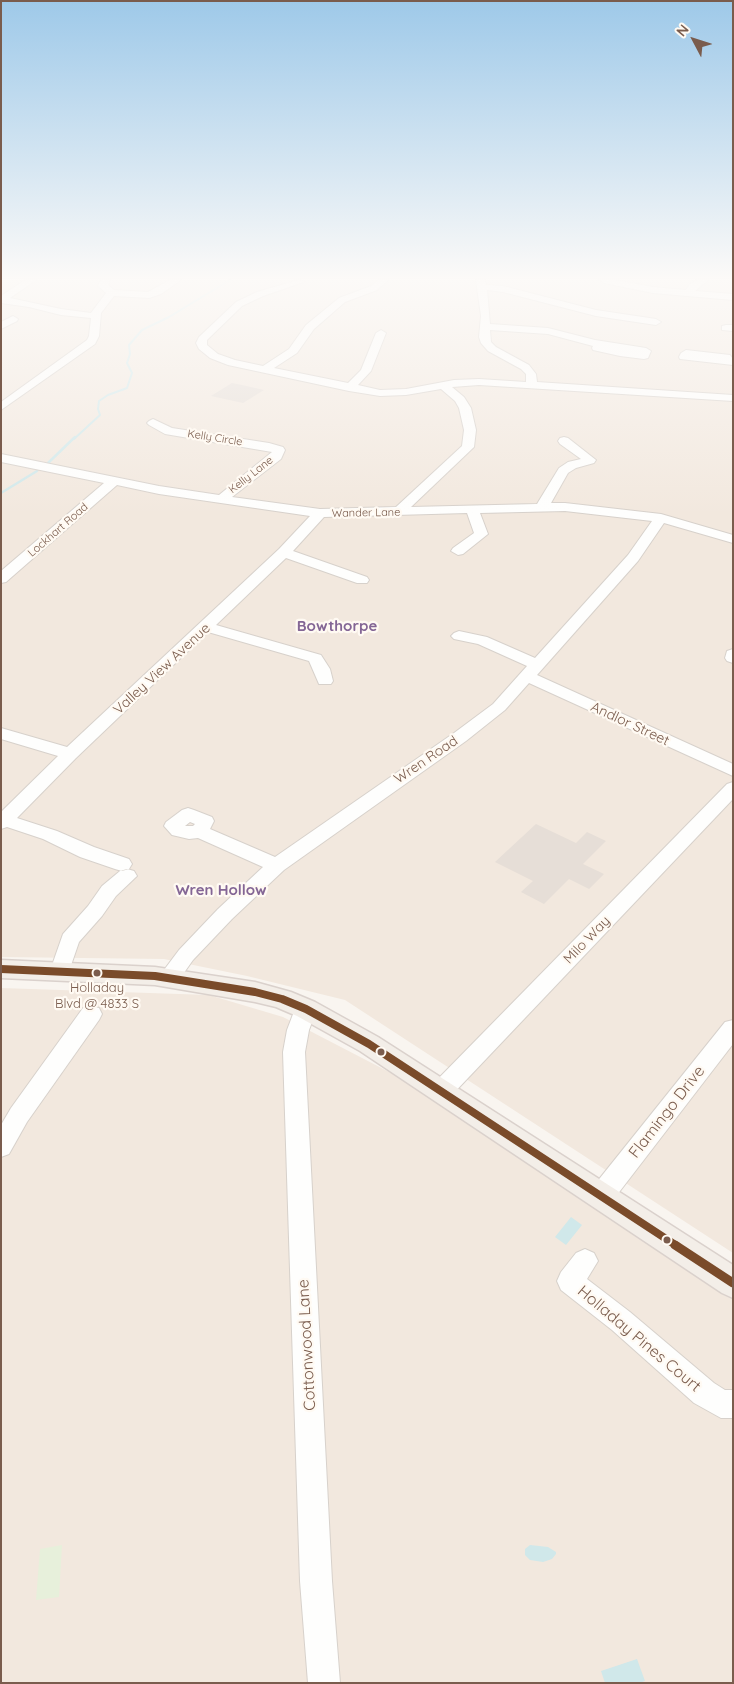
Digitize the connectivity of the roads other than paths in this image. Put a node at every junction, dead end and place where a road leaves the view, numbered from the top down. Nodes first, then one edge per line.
1 (68, 359) edge
2 (223, 359) edge
3 (282, 359) edge
4 (371, 359) edge
5 (511, 359) edge
6 (264, 370) junction
7 (443, 385) junction
8 (532, 385) junction
9 (349, 388) junction
10 (733, 398) edge
11 (1, 407) edge
12 (153, 423) dead end
13 (564, 441) dead end
14 (279, 450) joint
15 (1, 458) edge
16 (114, 481) junction
17 (221, 499) junction
18 (542, 507) junction
19 (472, 509) junction
20 (398, 512) junction
21 (320, 513) junction
22 (661, 518) junction
23 (733, 539) edge
24 (458, 551) dead end
25 (284, 552) junction
26 (1, 579) edge
27 (362, 580) dead end
28 (207, 627) junction
29 (459, 636) dead end
30 (532, 670) junction
31 (325, 681) dead end
32 (1, 733) edge
33 (70, 754) junction
34 (733, 772) edge
35 (733, 788) edge
36 (3, 821) edge
37 (200, 832) dead end
38 (277, 865) junction
39 (124, 870) joint
40 (1, 969) edge
41 (60, 971) junction
42 (169, 978) junction
43 (306, 1009) junction
44 (91, 1014) dead end
45 (731, 1035) edge
46 (441, 1091) junction
47 (1, 1147) edge
48 (600, 1196) junction
49 (585, 1261) dead end
50 (733, 1283) edge
51 (733, 1404) edge
52 (324, 1683) edge

1 - 11 street
2 - 6 street
3 - 6 street
4 - 9 street
5 - 8 street
6 - 9 street
7 - 8 street
7 - 9 street
7 - 20 street
8 - 10 street
12 - 14 street, Kelly Circle
13 - 18 street
14 - 17 street, Kelly Lane
15 - 16 street, Wander Lane
16 - 17 street, Wander Lane
16 - 26 street, Lockhart Road
17 - 21 street, Wander Lane
18 - 19 street, Wander Lane
18 - 22 street, Wander Lane
19 - 20 street, Wander Lane
19 - 24 street
20 - 21 street, Wander Lane
21 - 25 street, Valley View Avenue
22 - 23 street, Wander Lane
22 - 30 street, Wren Road
25 - 27 street
25 - 28 street, Valley View Avenue
28 - 31 street
28 - 33 street, Valley View Avenue
29 - 30 street, Andlor Street
30 - 34 street, Andlor Street
30 - 38 street, Wren Road
32 - 33 street
33 - 36 street, Valley View Avenue
35 - 46 street, Milo Way
36 - 39 street
37 - 38 street
38 - 42 street, Wren Road
39 - 41 street
40 - 41 main road
41 - 42 main road
42 - 43 main road
43 - 46 main road
43 - 52 street, Cottonwood Lane
44 - 47 street
45 - 48 street, Flamingo Drive
46 - 48 main road
48 - 50 main road
49 - 51 street, Holladay Pines Court

